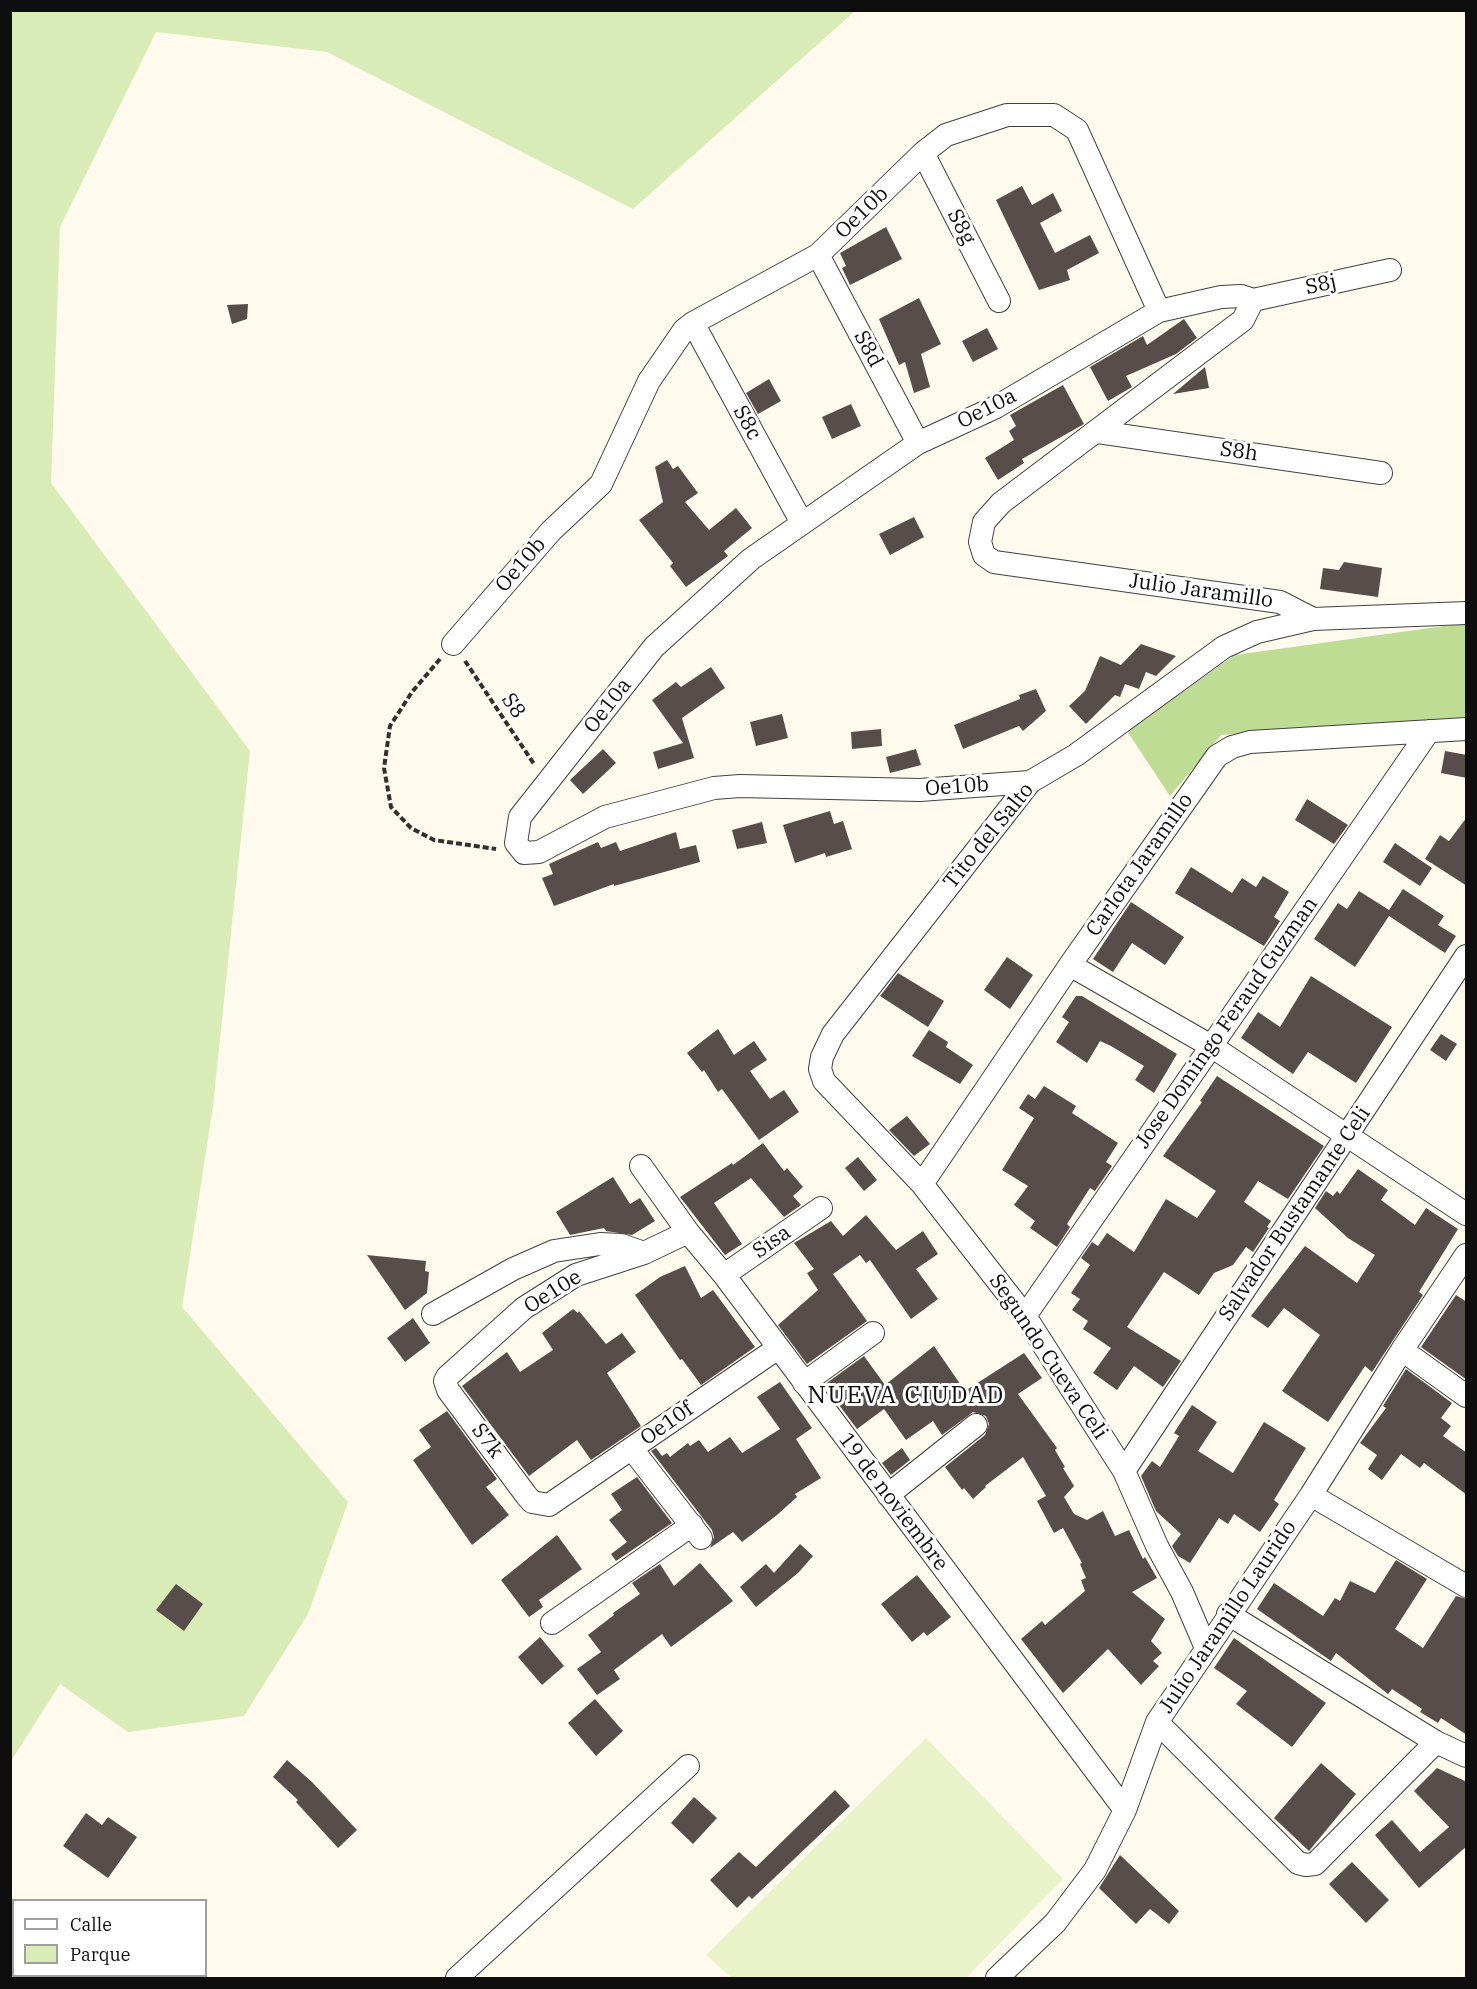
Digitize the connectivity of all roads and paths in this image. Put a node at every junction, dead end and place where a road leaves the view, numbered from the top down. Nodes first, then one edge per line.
1 (923, 153) junction
2 (818, 255) junction
3 (1390, 270) dead end
4 (1253, 300) junction
5 (999, 301) dead end
6 (1159, 311) junction
7 (693, 322) junction
8 (1098, 432) junction
9 (918, 443) junction
10 (1381, 473) dead end
11 (802, 523) junction
12 (1467, 613) edge
13 (1313, 620) junction
14 (453, 644) junction
15 (1467, 729) edge
16 (1429, 730) junction
17 (1030, 782) junction
18 (548, 784) junction
19 (524, 853) junction
20 (1467, 956) edge
21 (1070, 965) junction
22 (1211, 1046) junction
23 (820, 1069) joint
24 (1348, 1134) junction
25 (641, 1166) dead end
26 (922, 1184) junction
27 (821, 1208) dead end
28 (1467, 1214) edge
29 (688, 1232) junction
30 (644, 1253) junction
31 (1467, 1255) edge
32 (724, 1275) junction
33 (433, 1314) dead end
34 (1025, 1316) junction
35 (873, 1333) dead end
36 (778, 1348) junction
37 (1402, 1350) junction
38 (465, 1362) joint
39 (804, 1383) junction
40 (1467, 1396) edge
41 (976, 1425) dead end
42 (632, 1449) junction
43 (1124, 1471) junction
44 (888, 1495) junction
45 (1311, 1495) junction
46 (557, 1500) joint
47 (1467, 1586) edge
48 (1228, 1614) junction
49 (552, 1623) dead end
50 (1206, 1648) junction
51 (1157, 1722) junction
52 (1436, 1742) junction
53 (1467, 1756) edge
54 (688, 1766) dead end
55 (1125, 1810) junction
56 (457, 1978) edge
57 (997, 1978) edge

1 - 2 street, Oe10b
1 - 5 street, S8g
1 - 6 street, Oe10b
2 - 7 street, Oe10b
2 - 9 street, S8d
3 - 4 street, S8j
4 - 6 street, Oe10a
4 - 8 street
6 - 9 street, Oe10a
7 - 11 street, S8c
7 - 14 street, Oe10b
8 - 10 street, S8h
8 - 13 street, Julio Jaramillo
9 - 11 street, Oe10a
11 - 18 street, Oe10a
12 - 13 street
13 - 17 street, Tito del Salto
14 - 18 path, S8
14 - 19 path
15 - 16 street, Carlota Jaramillo
16 - 21 street, Carlota Jaramillo
16 - 22 street, Jose Domingo Feraud Guzman
17 - 19 street, Oe10b
17 - 23 street, Tito del Salto
18 - 19 street, Oe10a
20 - 24 street, Salvador Bustamante Celi
21 - 22 street
21 - 26 street, Carlota Jaramillo
22 - 24 street
22 - 34 street, Jose Domingo Feraud Guzman
23 - 26 street, Segundo Cueva Celi
24 - 28 street
24 - 43 street, Salvador Bustamante Celi
25 - 29 street, 19 de noviembre
26 - 34 street, Segundo Cueva Celi
27 - 32 street, Sisa
29 - 30 street, Oe10e
29 - 32 street, 19 de noviembre
30 - 33 street
30 - 38 street, Oe10e
31 - 37 street, Julio Jaramillo Laurido
32 - 36 street, 19 de noviembre
34 - 43 street, Segundo Cueva Celi
35 - 39 street
36 - 39 street, 19 de noviembre
36 - 42 street, Oe10f
37 - 40 street
37 - 45 street, Julio Jaramillo Laurido
38 - 46 street, S7k
39 - 44 street, 19 de noviembre
41 - 44 street
42 - 46 street, Oe10f
42 - 49 street
43 - 50 street, Segundo Cueva Celi
44 - 55 street, 19 de noviembre
45 - 47 street
45 - 48 street, Julio Jaramillo Laurido
48 - 50 street, Julio Jaramillo Laurido
48 - 52 street
50 - 51 street, Julio Jaramillo Laurido
51 - 52 street
51 - 55 street, Julio Jaramillo Laurido
52 - 53 street
54 - 56 street
55 - 57 street, Julio Jaramillo Laurido

